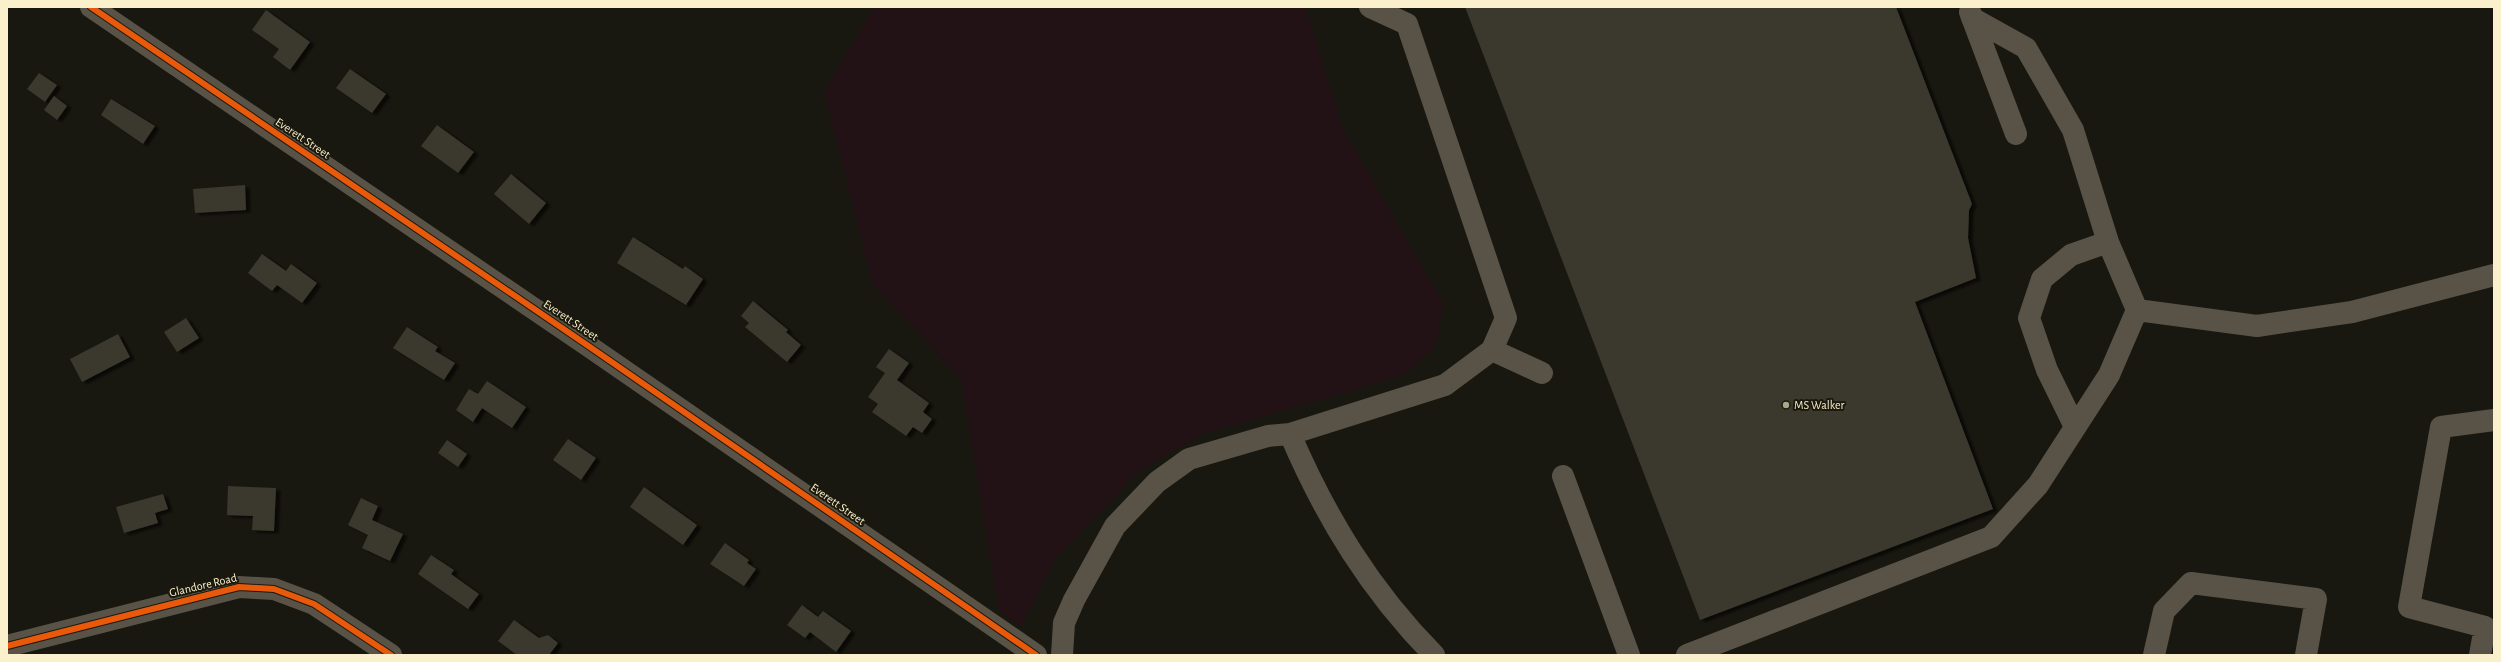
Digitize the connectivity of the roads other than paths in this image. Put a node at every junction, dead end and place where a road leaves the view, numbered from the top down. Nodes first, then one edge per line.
1 (1370, 7) edge
2 (94, 8) edge
3 (1970, 13) edge
4 (2016, 134) dead end
5 (2108, 242) junction
6 (2494, 275) edge
7 (2137, 310) junction
8 (1492, 350) junction
9 (1542, 373) dead end
10 (2494, 420) edge
11 (2075, 427) junction
12 (1290, 434) junction
13 (1563, 476) dead end
14 (7, 646) edge
15 (1023, 651) edge
16 (391, 655) edge
17 (1062, 655) edge
18 (1434, 655) edge
19 (1629, 655) edge
20 (1687, 655) edge
21 (2154, 655) edge
22 (2306, 655) edge
23 (2480, 655) edge

1 - 8 street
2 - 15 street, Everett Street
3 - 4 street
3 - 5 street
5 - 7 street
5 - 11 street
6 - 7 street
7 - 11 street
8 - 9 street
8 - 12 street
10 - 23 street
11 - 20 street
12 - 17 street
12 - 18 street
13 - 19 street
14 - 16 street, Glandore Road
21 - 22 street

